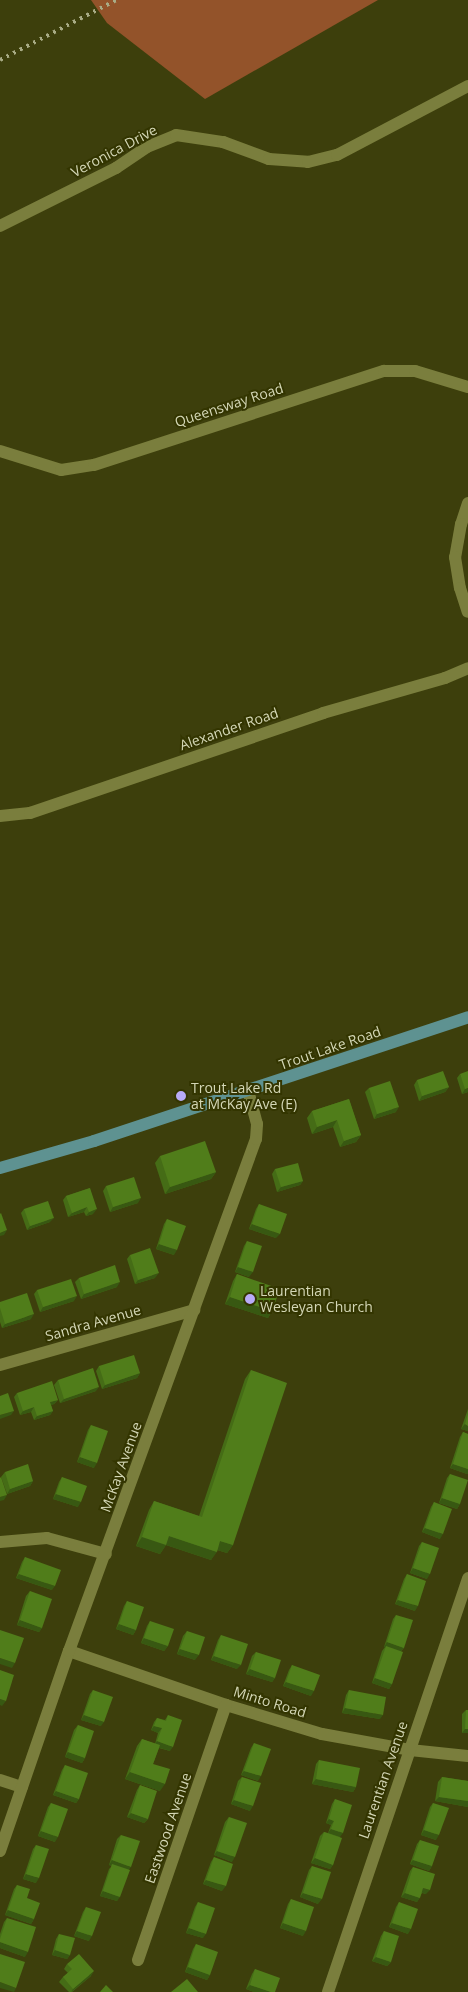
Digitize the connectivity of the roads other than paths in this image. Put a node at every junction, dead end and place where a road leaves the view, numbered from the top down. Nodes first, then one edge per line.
1 (468, 86) edge
2 (0, 226) edge
3 (468, 386) edge
4 (0, 451) edge
5 (468, 503) edge
6 (468, 612) edge
7 (468, 668) edge
8 (0, 816) edge
9 (468, 1017) edge
10 (248, 1091) junction
11 (0, 1168) edge
12 (194, 1310) junction
13 (0, 1365) edge
14 (0, 1542) edge
15 (106, 1554) junction
16 (468, 1578) edge
17 (69, 1651) junction
18 (226, 1705) junction
19 (410, 1750) junction
20 (468, 1756) edge
21 (0, 1780) edge
22 (22, 1787) junction
23 (0, 1851) edge
24 (138, 1960) dead end
25 (328, 1992) edge

1 - 2 street, Veronica Drive
3 - 4 street, Queensway Road
5 - 6 street
7 - 8 street, Alexander Road
9 - 10 main road, Trout Lake Road
10 - 11 main road, Trout Lake Road
10 - 12 street, McKay Avenue
12 - 13 street, Sandra Avenue
12 - 15 street, McKay Avenue
14 - 15 street
15 - 17 street, McKay Avenue
16 - 19 street, Laurentian Avenue
17 - 18 street, Minto Road
17 - 22 street, McKay Avenue
18 - 19 street, Minto Road
18 - 24 street, Eastwood Avenue
19 - 20 street, Minto Road
19 - 25 street, Laurentian Avenue
21 - 22 street
22 - 23 street, McKay Avenue

